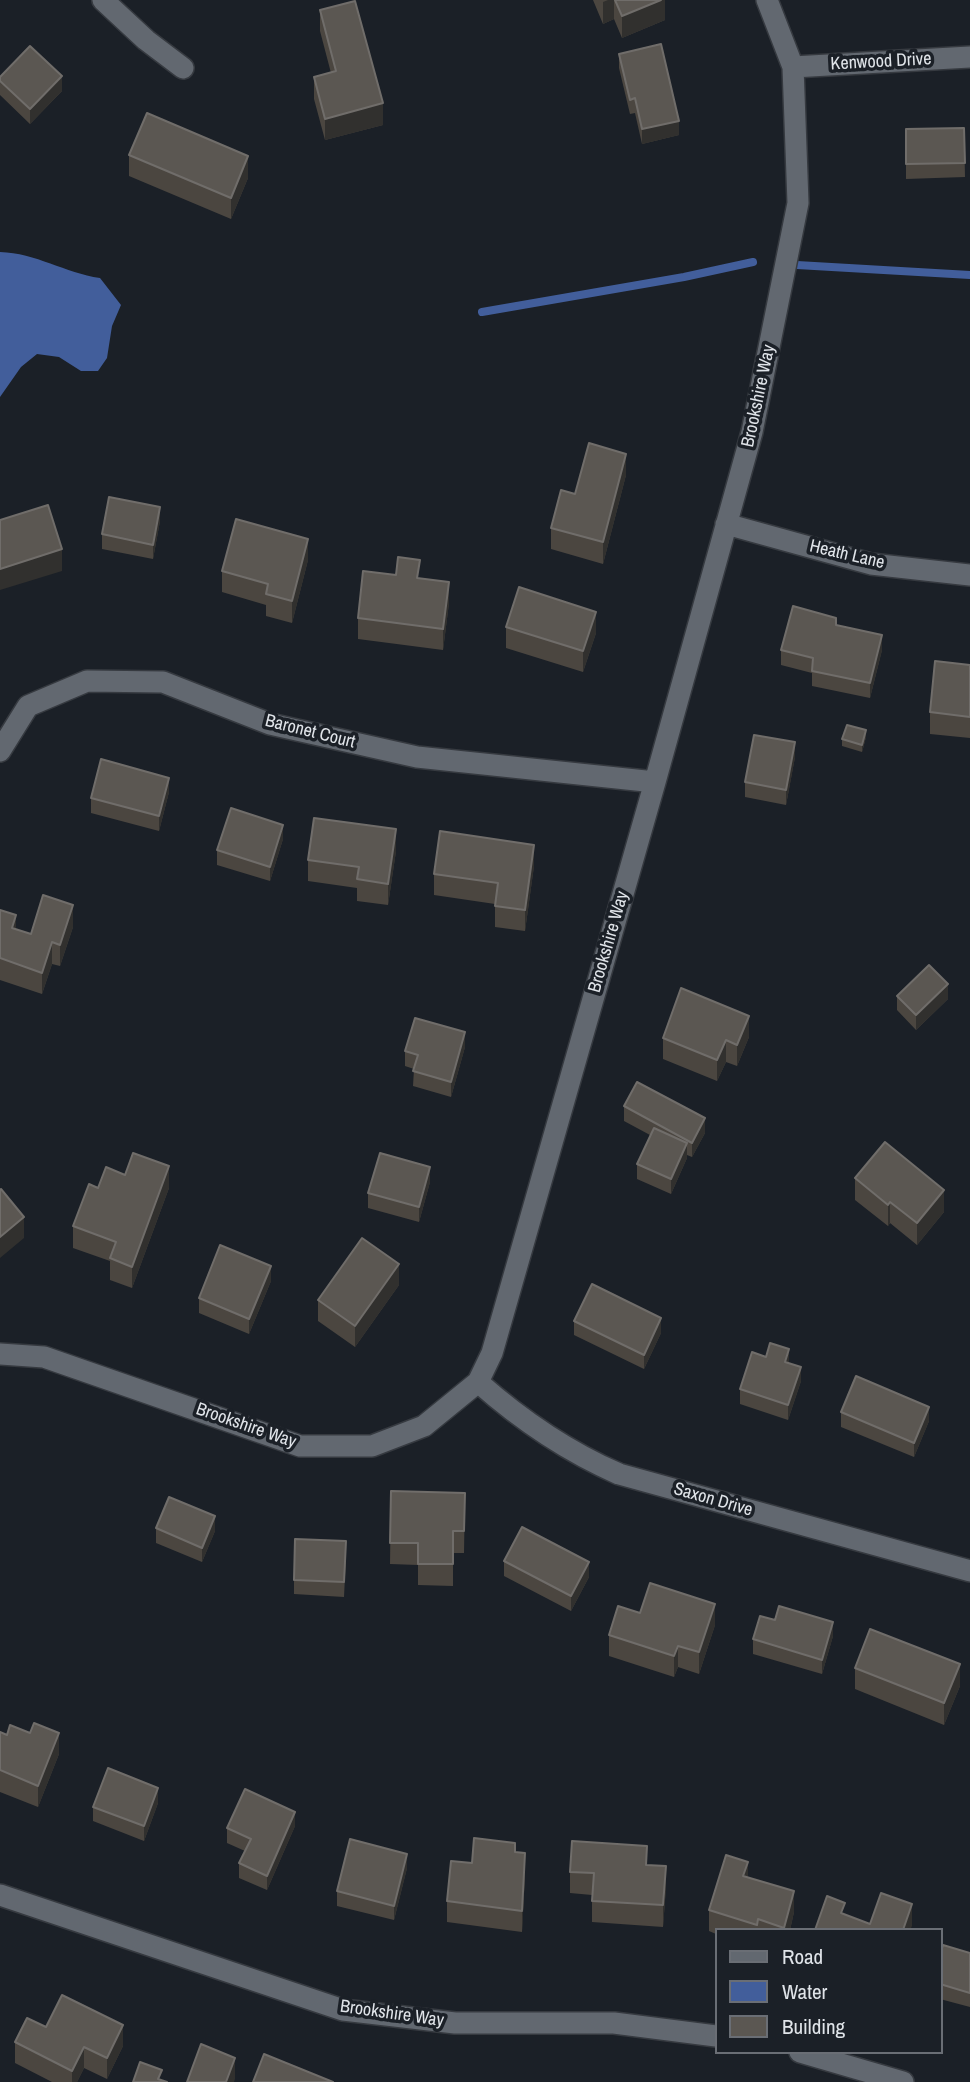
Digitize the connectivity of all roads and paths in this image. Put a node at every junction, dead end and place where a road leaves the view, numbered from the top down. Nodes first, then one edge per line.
1 (103, 0) edge
2 (767, 0) edge
3 (970, 57) edge
4 (793, 67) junction
5 (183, 68) dead end
6 (726, 524) junction
7 (970, 575) edge
8 (0, 751) edge
9 (655, 782) junction
10 (0, 1354) edge
11 (478, 1382) junction
12 (970, 1571) edge
13 (0, 1895) edge
14 (715, 2036) edge
15 (807, 2054) edge
16 (904, 2082) edge

1 - 5 street
2 - 4 street, Brookshire Way
3 - 4 street, Kenwood Drive
4 - 6 street, Brookshire Way
6 - 7 street, Heath Lane
6 - 9 street, Brookshire Way
8 - 9 street, Baronet Court
9 - 11 street, Brookshire Way
10 - 11 street, Brookshire Way
11 - 12 street, Saxon Drive
13 - 14 street, Brookshire Way
15 - 16 street

